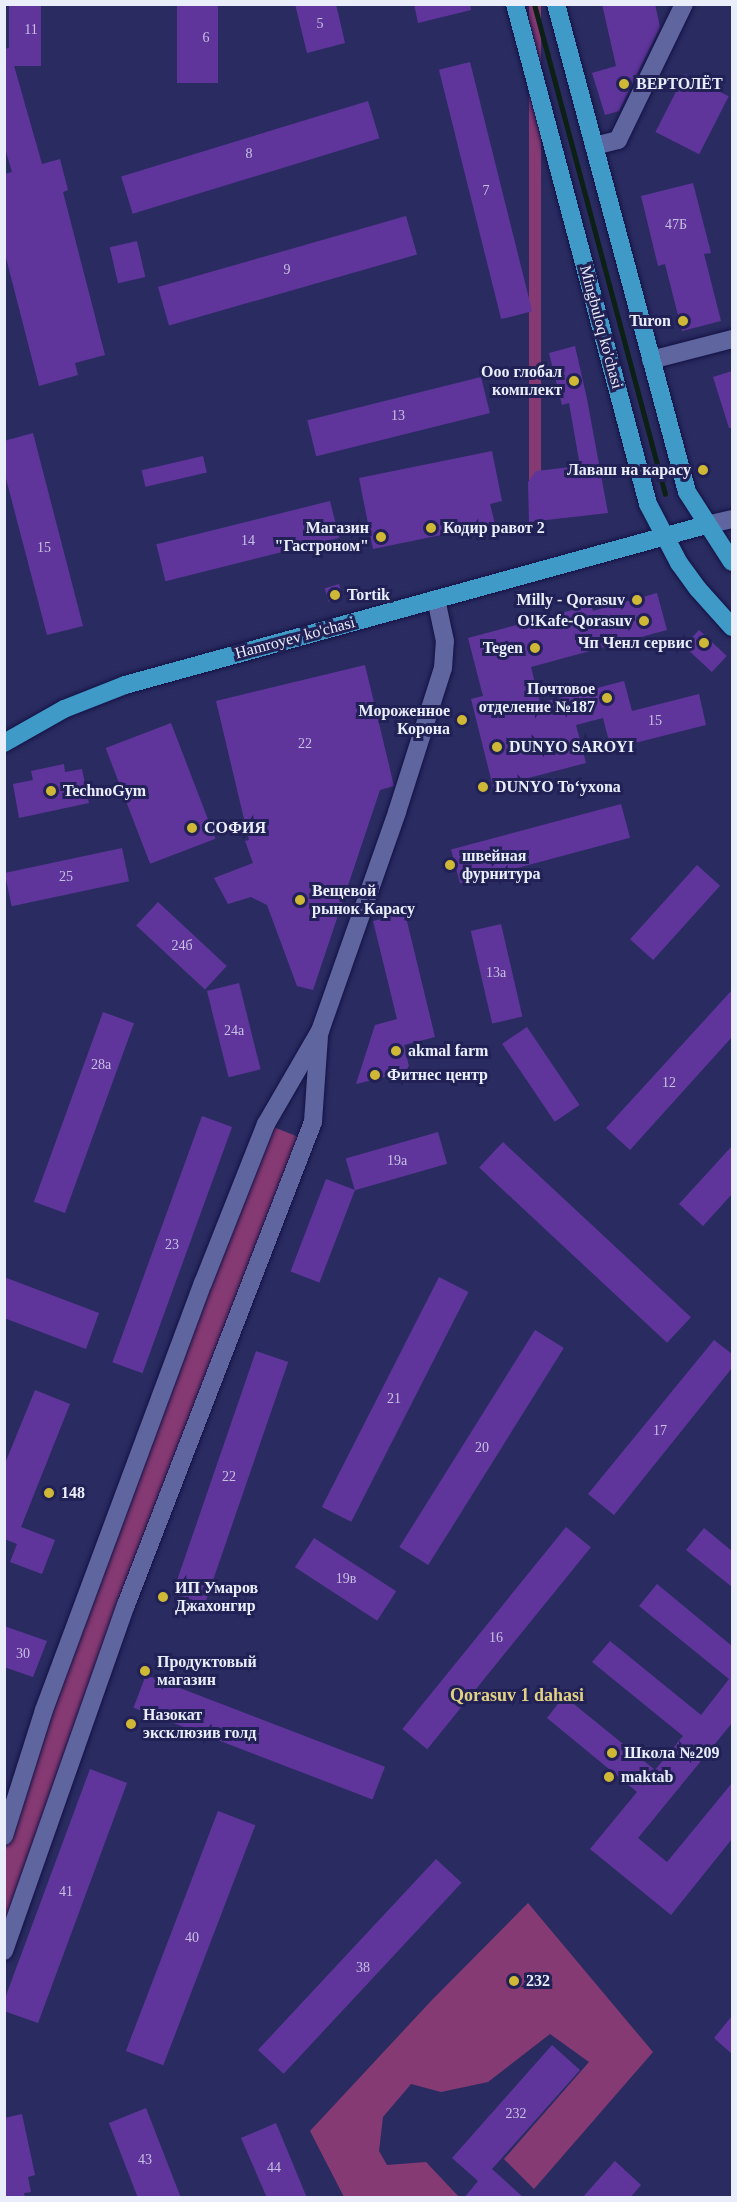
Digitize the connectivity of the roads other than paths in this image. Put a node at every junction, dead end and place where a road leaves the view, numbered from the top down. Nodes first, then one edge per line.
1 (515, 4) edge
2 (556, 4) edge
3 (684, 4) edge
4 (594, 146) junction
5 (732, 339) edge
6 (651, 360) junction
7 (732, 519) edge
8 (706, 525) junction
9 (664, 537) junction
10 (732, 562) edge
11 (436, 599) junction
12 (732, 627) edge
13 (4, 743) edge
14 (320, 1031) junction
15 (4, 1836) edge
16 (4, 1951) edge

1 - 9 main road, Mingbuloq ko'chasi
2 - 4 main road
3 - 4 street
4 - 6 main road
5 - 6 street
6 - 8 main road
7 - 8 street
8 - 9 main road, Hamroyev ko'chasi
8 - 10 main road
9 - 11 main road, Hamroyev ko'chasi
9 - 12 main road, Mingbuloq ko'chasi
11 - 13 main road, Hamroyev ko'chasi
11 - 14 street
14 - 15 street
14 - 16 street

